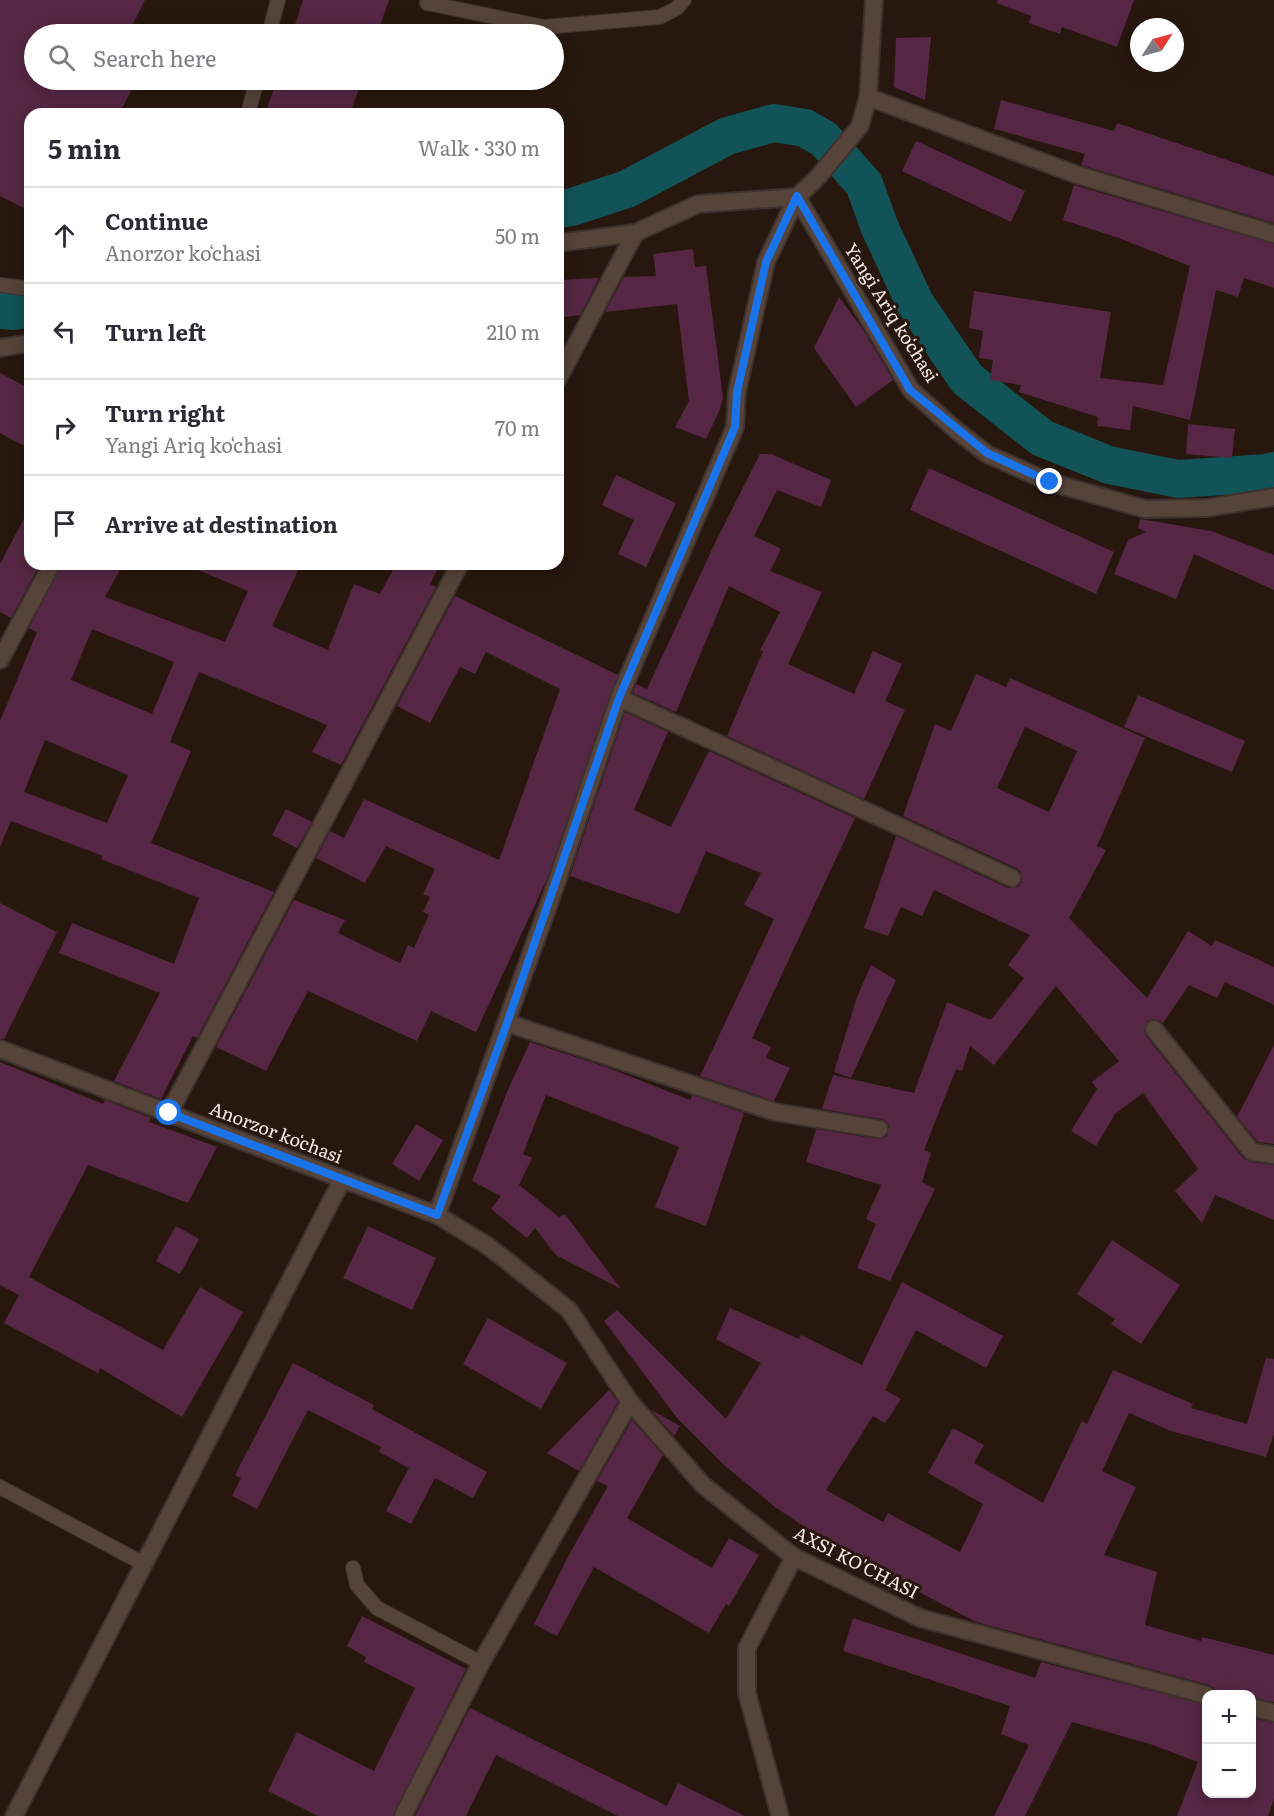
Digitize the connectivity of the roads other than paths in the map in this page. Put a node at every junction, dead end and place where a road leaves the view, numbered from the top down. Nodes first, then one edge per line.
1 (278, 0) edge
2 (684, 0) edge
3 (874, 0) edge
4 (427, 3) dead end
5 (272, 24) edge
6 (529, 24) edge
7 (564, 25) edge
8 (254, 90) edge
9 (868, 97) junction
10 (250, 108) edge
11 (797, 196) junction
12 (635, 233) junction
13 (1274, 234) edge
14 (564, 242) edge
15 (0, 285) edge
16 (24, 288) edge
17 (24, 344) edge
18 (0, 348) edge
19 (564, 368) edge
20 (1274, 497) edge
21 (49, 570) edge
22 (457, 570) edge
23 (0, 660) edge
24 (619, 698) junction
25 (1012, 878) dead end
26 (507, 1023) junction
27 (1154, 1029) dead end
28 (0, 1049) edge
29 (169, 1113) junction
30 (879, 1128) dead end
31 (1274, 1155) edge
32 (342, 1180) junction
33 (437, 1215) junction
34 (630, 1402) junction
35 (0, 1487) edge
36 (794, 1557) junction
37 (144, 1564) junction
38 (353, 1568) dead end
39 (482, 1663) junction
40 (1202, 1694) edge
41 (1256, 1708) edge
42 (1274, 1713) edge
43 (14, 1816) edge
44 (403, 1816) edge
45 (780, 1816) edge

1 - 5 lane
2 - 7 lane
3 - 9 street
4 - 6 lane
8 - 10 lane
9 - 11 street
9 - 13 street
11 - 12 street
11 - 20 street, Yangi Ariq koʻchasi
11 - 24 street
12 - 14 street
12 - 19 street
15 - 16 lane
17 - 18 street
21 - 23 street
22 - 29 street
24 - 25 street
24 - 26 street
26 - 30 street
26 - 33 street
27 - 31 street
28 - 29 street, Anorzor koʻchasi
29 - 32 street, Anorzor koʻchasi
32 - 33 street, Anorzor koʻchasi
32 - 37 street
33 - 34 street, AXSI KO'CHASI
34 - 36 street, AXSI KO'CHASI
34 - 39 street
35 - 37 lane
36 - 40 street, AXSI KO'CHASI
36 - 45 street
37 - 43 street
38 - 39 lane
39 - 44 street
41 - 42 street

